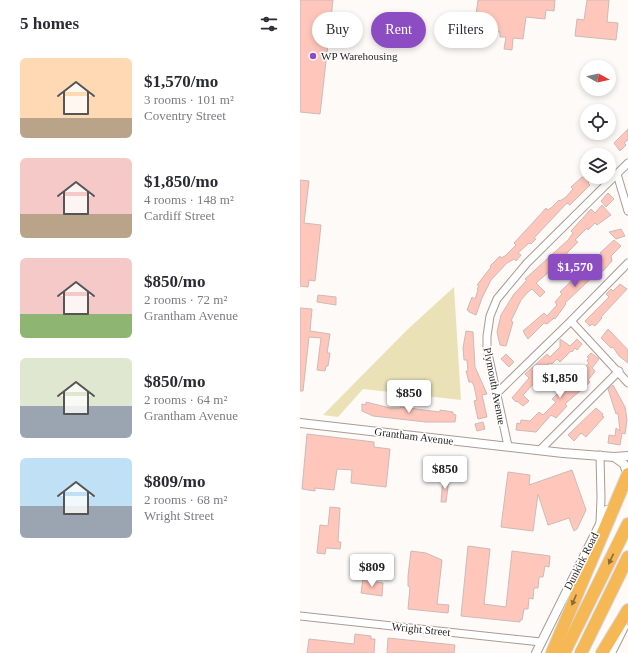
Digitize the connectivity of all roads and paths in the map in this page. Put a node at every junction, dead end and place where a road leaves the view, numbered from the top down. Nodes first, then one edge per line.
1 (628, 163) edge
2 (617, 174) junction
3 (628, 211) edge
4 (628, 263) edge
5 (571, 321) junction
6 (619, 371) junction
7 (628, 383) edge
8 (496, 394) junction
9 (300, 423) edge
10 (508, 446) junction
11 (540, 450) junction
12 (600, 455) junction
13 (628, 456) edge
14 (614, 457) junction
15 (627, 474) edge
16 (628, 524) edge
17 (600, 525) junction
18 (628, 557) edge
19 (628, 610) edge
20 (300, 616) edge
21 (628, 618) edge
22 (541, 642) junction
23 (536, 653) edge
24 (552, 653) edge
25 (564, 653) edge
26 (581, 653) edge
27 (602, 653) edge
28 (611, 653) edge

1 - 2 street, Plymouth Avenue
2 - 3 street
2 - 8 street, Plymouth Avenue
4 - 5 street
5 - 6 street
5 - 8 street
6 - 7 street
6 - 11 street
8 - 10 street, Plymouth Avenue
9 - 10 street, Grantham Avenue
10 - 11 street, Grantham Avenue
11 - 12 street, Grantham Avenue
12 - 14 street, Grantham Avenue
12 - 17 street
13 - 14 street, Grantham Avenue
14 - 15 street
15 - 17 street, Dunkirk Road
15 -> 24 highway
16 -> 25 highway
17 - 22 street, Dunkirk Road
18 - 26 highway
19 - 27 highway
20 - 22 street, Wright Street
21 - 28 street
22 - 23 street, Dunkirk Road

